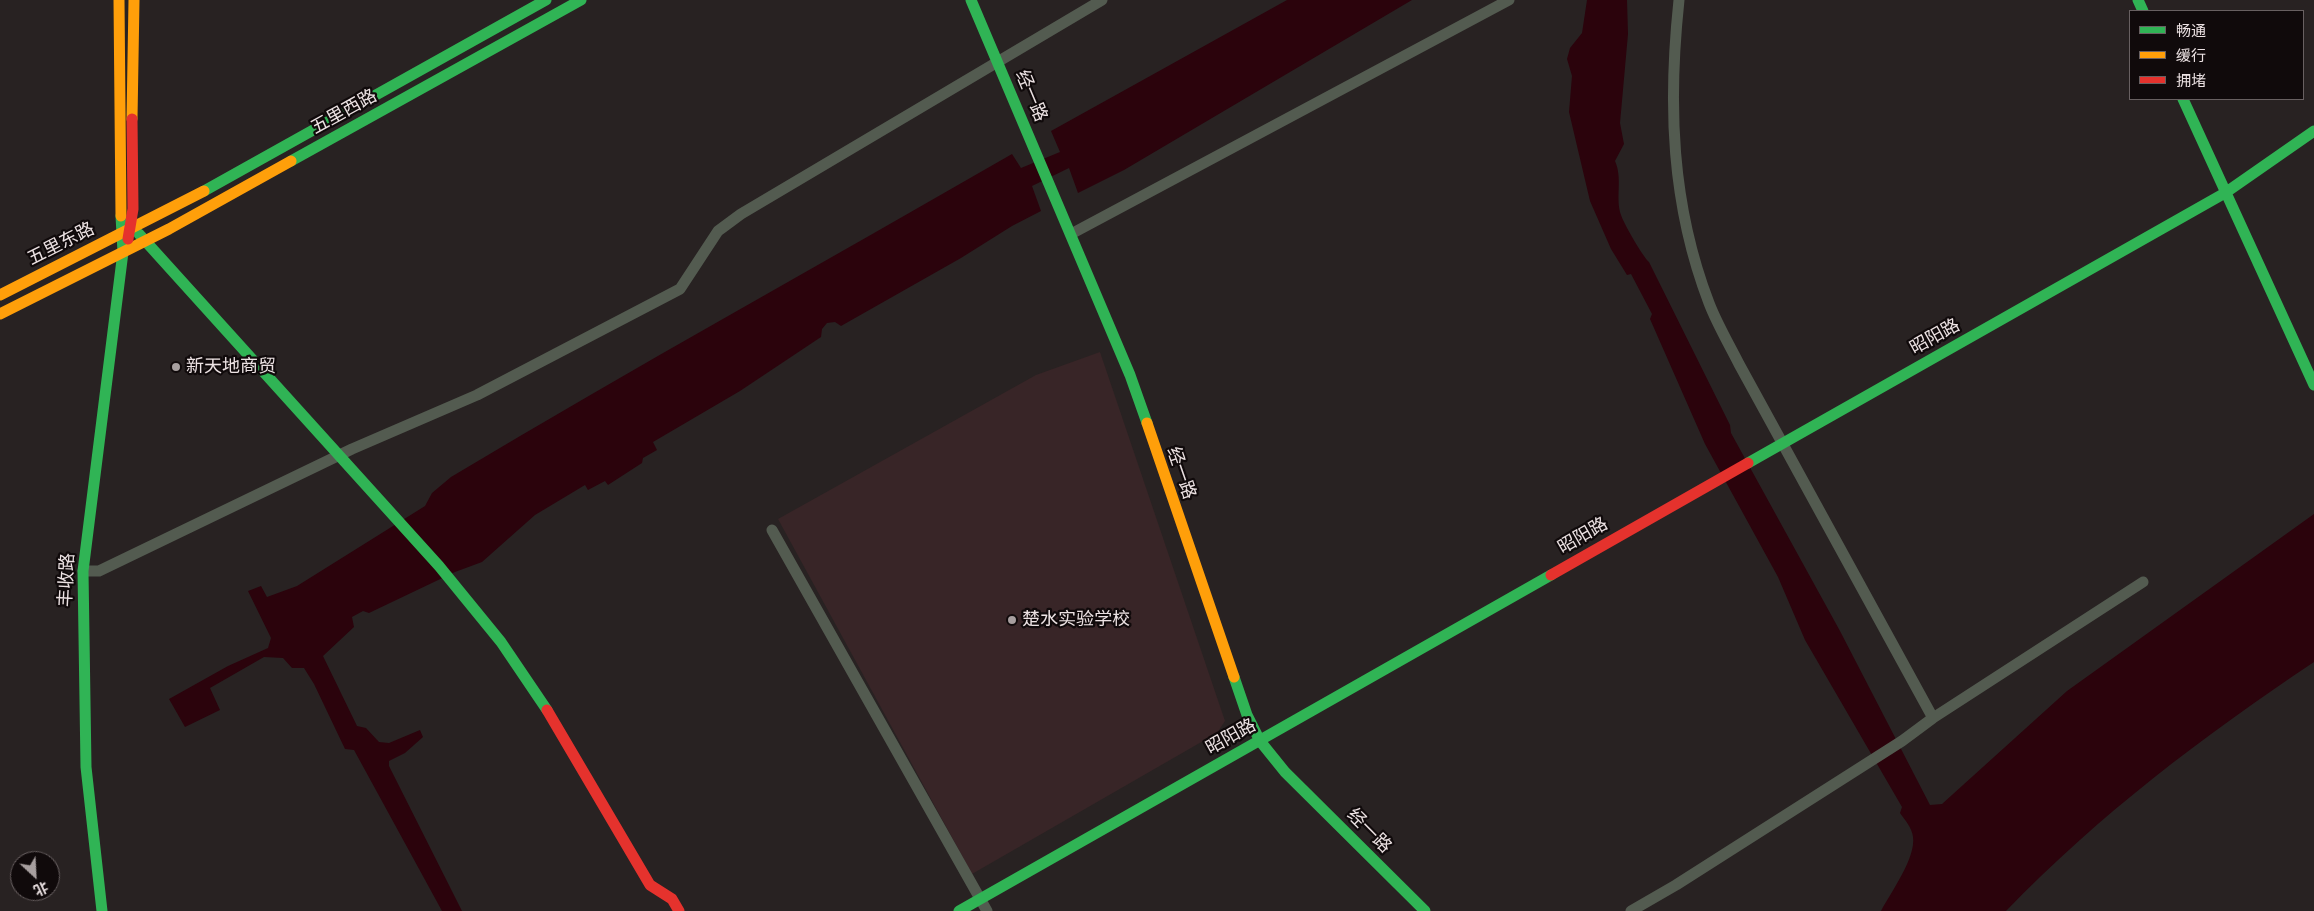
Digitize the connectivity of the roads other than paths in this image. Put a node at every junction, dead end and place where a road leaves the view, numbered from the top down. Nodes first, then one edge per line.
1 (119, 0) edge
2 (134, 0) edge
3 (546, 0) edge
4 (581, 0) edge
5 (971, 0) edge
6 (1102, 0) edge
7 (1510, 0) edge
8 (1679, 0) edge
9 (997, 63) junction
10 (2182, 100) edge
11 (2314, 131) edge
12 (2225, 193) junction
13 (127, 230) junction
14 (1071, 234) junction
15 (146, 241) junction
16 (123, 252) junction
17 (0, 295) edge
18 (0, 314) edge
19 (2314, 385) edge
20 (1782, 443) junction
21 (339, 455) junction
22 (772, 530) dead end
23 (83, 571) junction
24 (2144, 582) dead end
25 (1934, 718) junction
26 (1260, 741) junction
27 (980, 899) junction
28 (102, 911) edge
29 (679, 911) edge
30 (958, 911) edge
31 (987, 911) edge
32 (1425, 911) edge
33 (1631, 911) edge

1 - 13 main road
2 - 13 main road
3 - 13 main road, 五里西路
4 - 15 main road, 五里西路
5 - 9 main road, 经一路
6 - 9 street
7 - 14 street
8 - 20 street
9 - 14 main road, 经一路
9 - 21 street
10 - 12 main road
11 - 12 main road, 昭阳路
12 - 19 main road
12 - 20 main road, 昭阳路
13 - 15 main road
13 - 16 main road, 丰收路
13 - 17 main road, 五里东路
14 - 26 main road, 经一路
15 - 16 main road, 五里西路
15 - 21 main road
16 - 18 main road, 五里东路
16 - 23 main road, 丰收路
20 - 25 street
20 - 26 main road, 昭阳路
21 - 23 street
21 - 29 main road
22 - 27 street
23 - 28 main road, 丰收路
24 - 25 street
25 - 33 street
26 - 27 main road, 昭阳路
26 - 32 main road, 经一路
27 - 30 main road, 昭阳路
27 - 31 street

